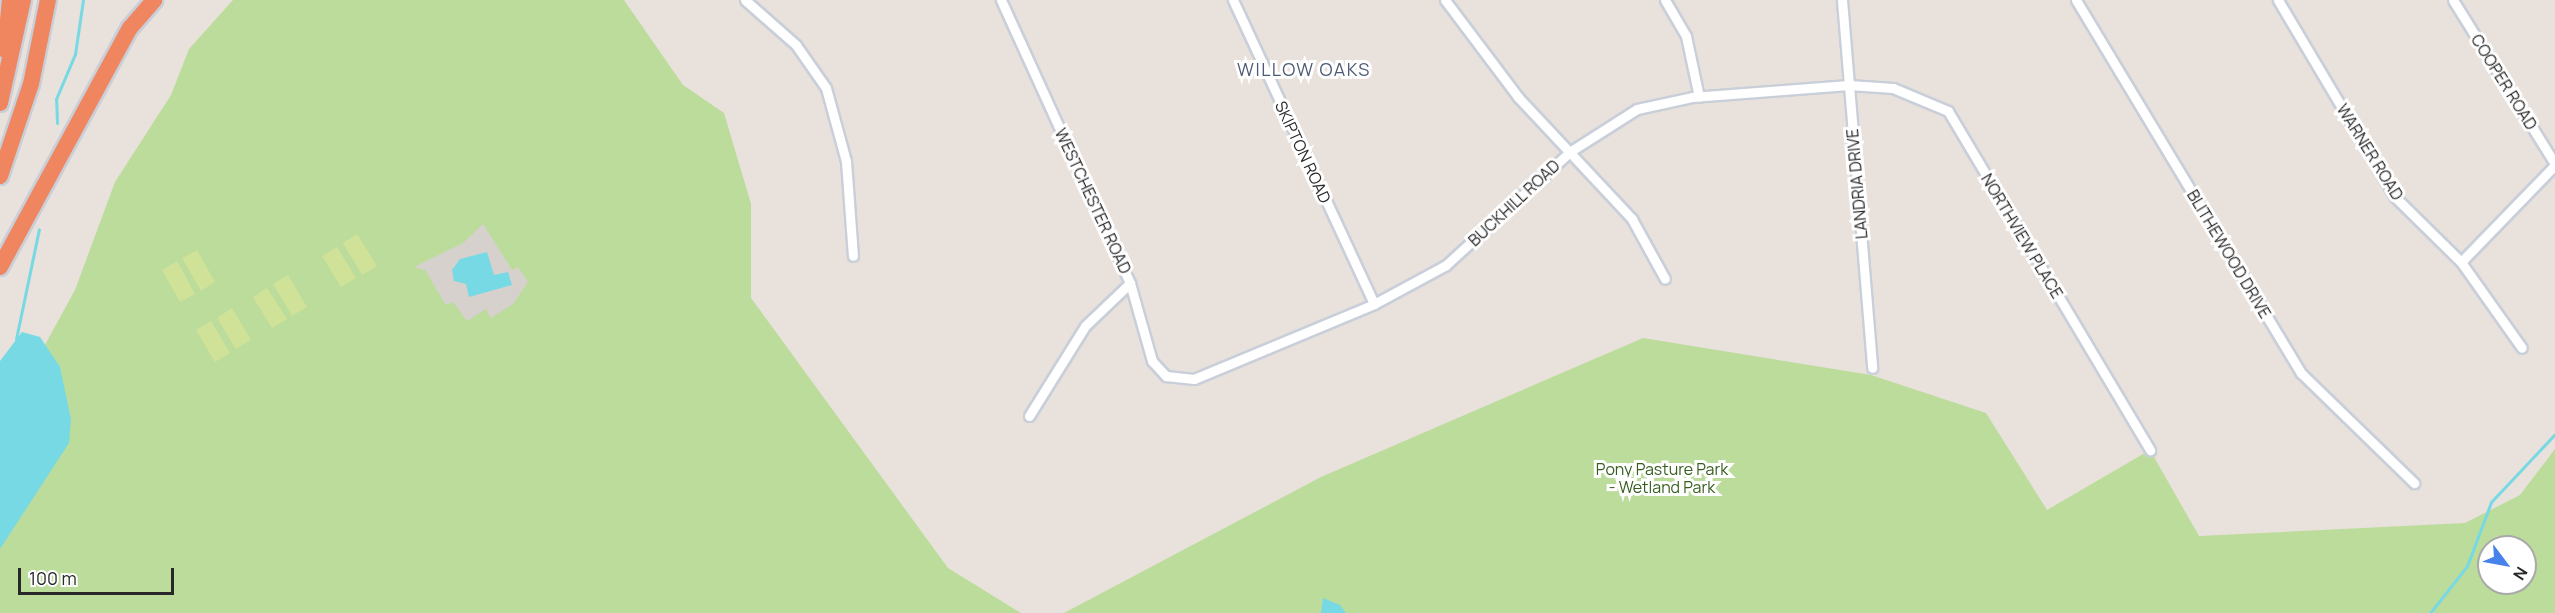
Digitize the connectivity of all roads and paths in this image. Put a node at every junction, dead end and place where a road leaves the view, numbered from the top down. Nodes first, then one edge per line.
1 (10, 0) edge
2 (23, 0) edge
3 (48, 0) edge
4 (140, 0) edge
5 (154, 0) edge
6 (745, 0) edge
7 (1001, 0) edge
8 (1233, 0) edge
9 (1445, 0) edge
10 (1665, 0) edge
11 (1842, 0) edge
12 (2076, 0) edge
13 (2278, 0) edge
14 (2452, 0) edge
15 (130, 28) junction
16 (1849, 85) junction
17 (1699, 97) junction
18 (0, 102) edge
19 (1571, 151) junction
20 (2555, 165) edge
21 (0, 176) edge
22 (853, 256) dead end
23 (2461, 262) junction
24 (0, 267) edge
25 (1665, 279) dead end
26 (1130, 283) junction
27 (1374, 304) junction
28 (2522, 348) dead end
29 (1872, 368) dead end
30 (1194, 379) joint
31 (1029, 416) dead end
32 (2150, 450) dead end
33 (2414, 483) dead end

1 - 18 highway
2 - 18 highway
3 - 21 highway
4 - 15 highway
5 - 15 highway
6 - 22 street
7 - 26 street, WESTCHESTER ROAD
8 - 27 street, SKIPTON ROAD
9 - 19 street
10 - 17 street
11 - 16 street, LANDRIA DRIVE
12 - 33 street, BLITHEWOOD DRIVE
13 - 23 street, WARNER ROAD
14 - 20 street, COOPER ROAD
15 - 24 highway
16 - 17 street, BUCKHILL ROAD
16 - 29 street, LANDRIA DRIVE
16 - 32 street, NORTHVIEW PLACE
17 - 19 street, BUCKHILL ROAD
19 - 25 street
19 - 27 street, BUCKHILL ROAD
20 - 23 street
23 - 28 street, WARNER ROAD
26 - 30 street, WESTCHESTER ROAD
26 - 31 street
27 - 30 street, BUCKHILL ROAD

